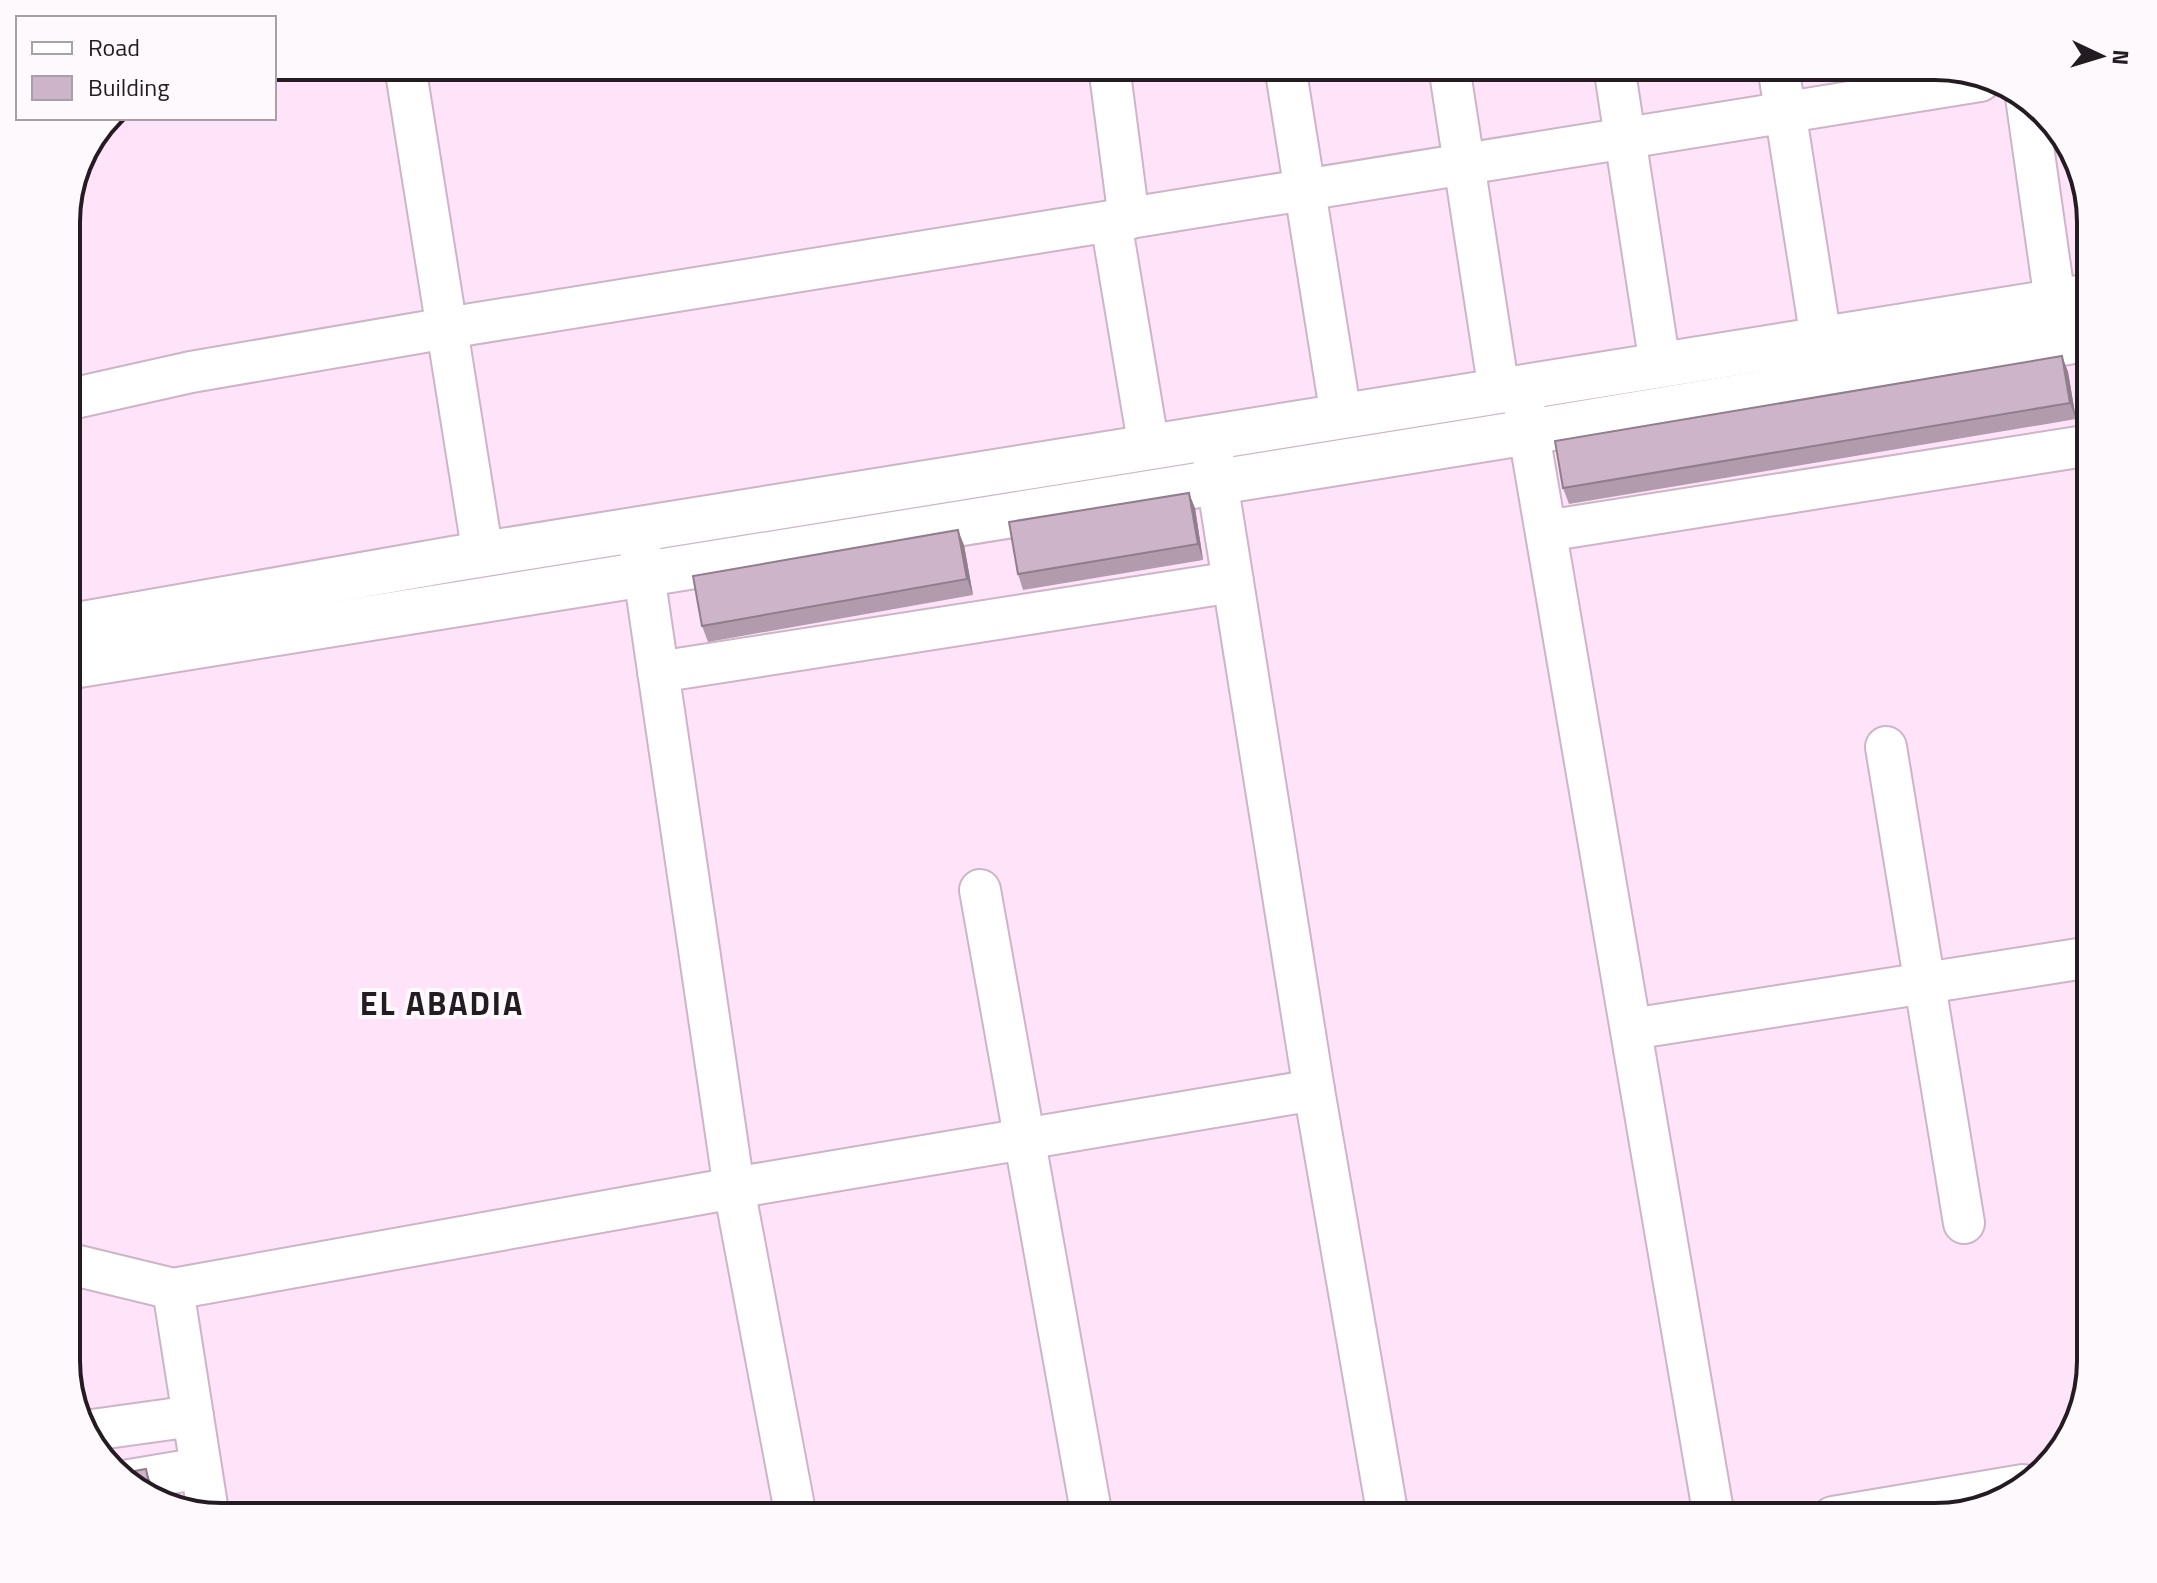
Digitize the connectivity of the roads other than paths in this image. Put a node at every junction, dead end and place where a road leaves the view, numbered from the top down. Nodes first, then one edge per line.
1 (407, 80) edge
2 (1110, 80) edge
3 (1287, 80) edge
4 (1451, 80) edge
5 (1616, 80) edge
6 (1780, 80) edge
7 (1964, 84) edge
8 (1785, 113) junction
9 (2031, 118) edge
10 (1626, 139) junction
11 (1464, 165) junction
12 (1304, 190) junction
13 (1120, 220) junction
14 (2073, 299) edge
15 (447, 328) junction
16 (1821, 339) junction
17 (2077, 340) edge
18 (1660, 365) junction
19 (1510, 389) junction
20 (80, 397) edge
21 (1341, 416) junction
22 (1529, 432) junction
23 (1210, 438) junction
24 (2077, 447) edge
25 (1149, 448) junction
26 (1217, 482) junction
27 (638, 529) junction
28 (1546, 531) junction
29 (483, 555) junction
30 (644, 574) junction
31 (1233, 582) junction
32 (80, 625) edge
33 (80, 665) edge
34 (658, 672) junction
35 (1886, 747) dead end
36 (980, 890) dead end
37 (2077, 959) edge
38 (1922, 983) junction
39 (1631, 1029) junction
40 (1314, 1090) junction
41 (1026, 1138) junction
42 (734, 1188) junction
43 (1964, 1223) dead end
44 (80, 1266) edge
45 (173, 1289) junction
46 (193, 1416) junction
47 (98, 1429) edge
48 (201, 1468) junction
49 (142, 1478) edge
50 (1994, 1490) edge
51 (206, 1502) edge
52 (793, 1503) edge
53 (1090, 1503) edge
54 (1386, 1503) edge
55 (1712, 1503) edge
56 (1916, 1503) edge

1 - 15 street
2 - 13 street
3 - 12 street
4 - 11 street
5 - 10 street
6 - 8 street
7 - 8 street
8 - 10 street
8 - 16 street
9 - 14 street
10 - 11 street
10 - 18 street
11 - 12 street
11 - 19 street
12 - 13 street
12 - 21 street
13 - 15 street
13 - 25 street
14 - 16 main road
15 - 20 street
15 - 29 street
16 - 18 main road
17 - 22 main road
18 - 19 main road
19 - 21 main road
19 - 22 street
21 - 23 main road
22 - 26 main road
22 - 28 street
23 - 25 main road
23 - 26 street
24 - 28 street
25 - 27 main road
26 - 30 main road
26 - 31 street
27 - 29 main road
27 - 30 street
28 - 39 street
29 - 32 main road
30 - 33 main road
30 - 34 street
31 - 34 street
31 - 40 street
34 - 42 street
35 - 38 street
36 - 41 street
37 - 38 street
38 - 39 street
38 - 43 street
39 - 55 street
40 - 41 street
40 - 54 street
41 - 42 street
41 - 53 street
42 - 45 street
42 - 52 street
44 - 45 street
45 - 46 street
46 - 47 street
46 - 48 street
48 - 49 street
48 - 51 street
50 - 56 street

